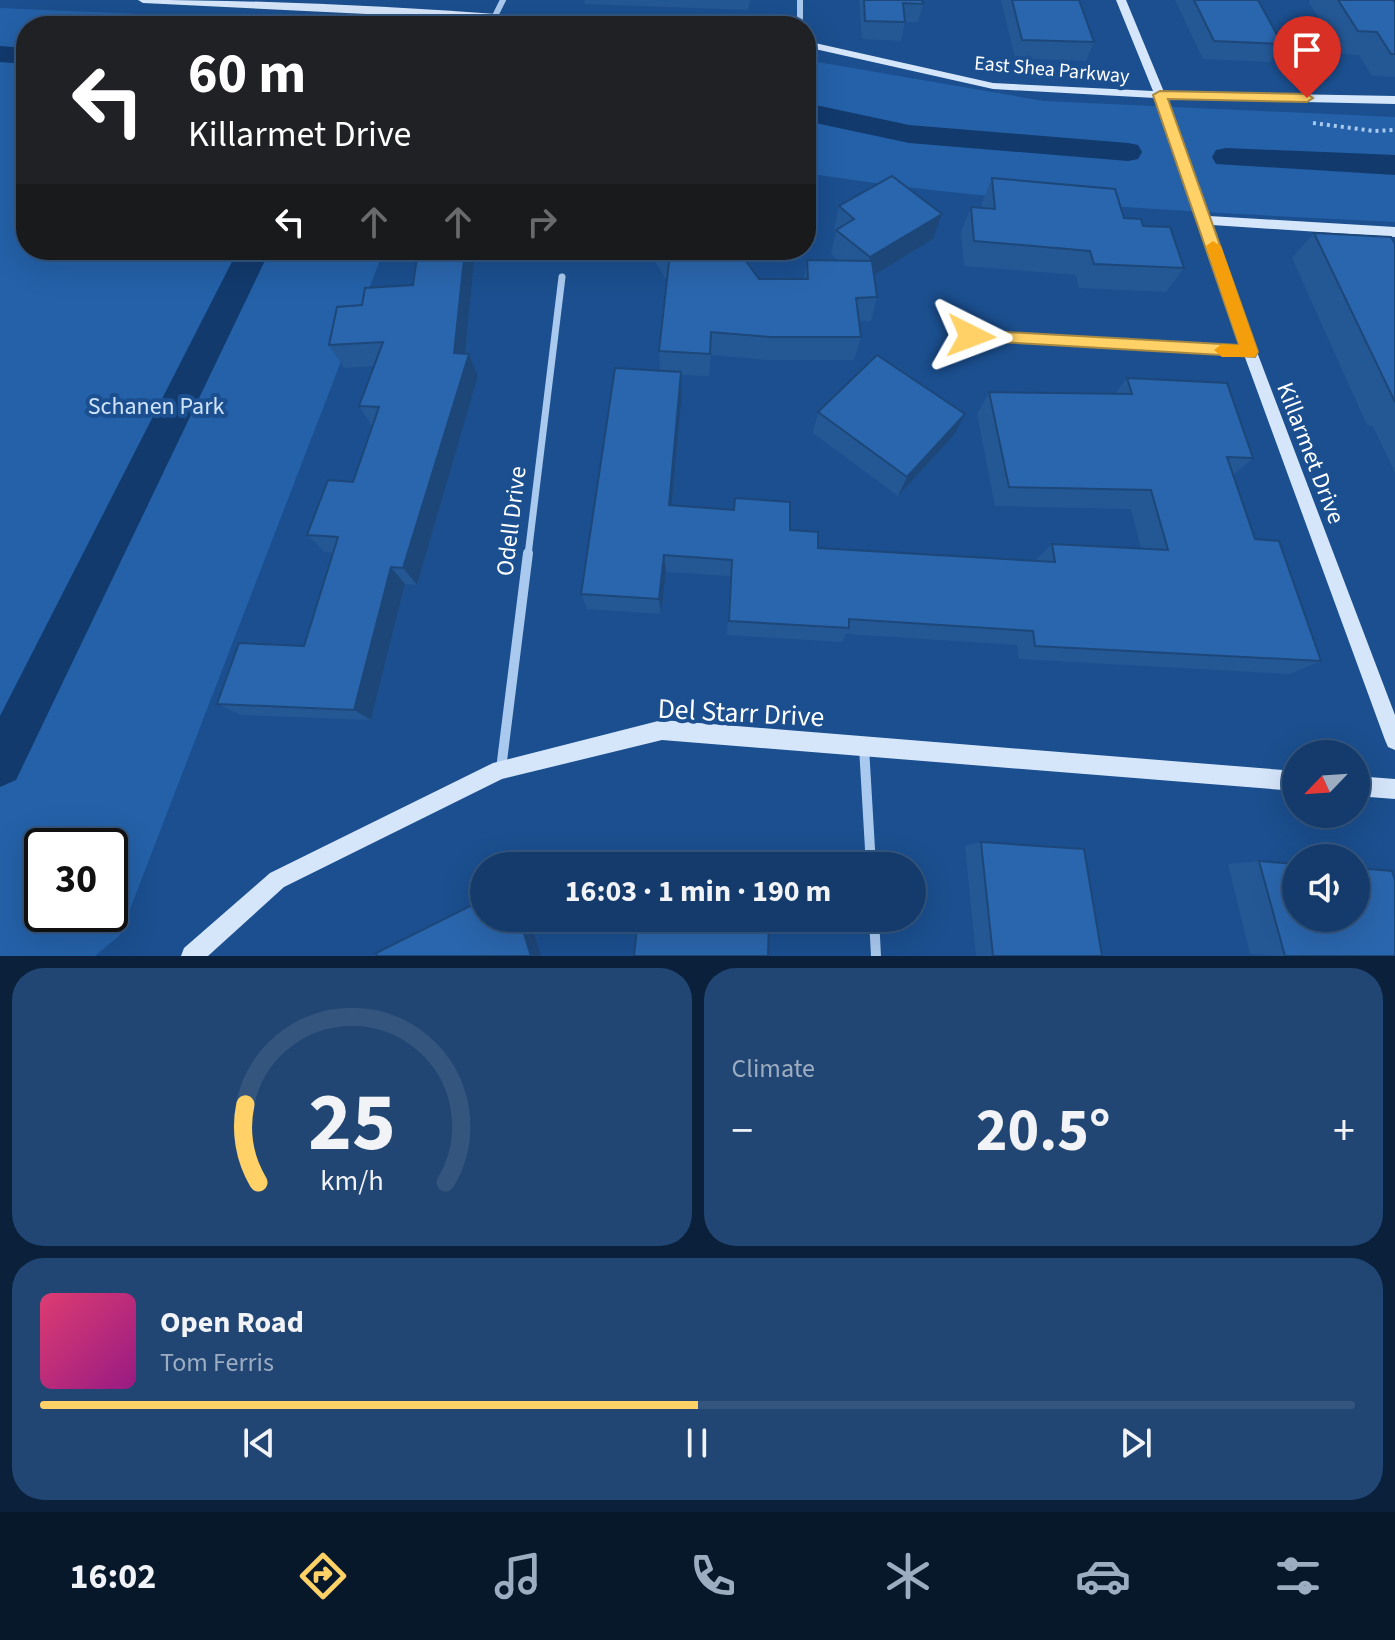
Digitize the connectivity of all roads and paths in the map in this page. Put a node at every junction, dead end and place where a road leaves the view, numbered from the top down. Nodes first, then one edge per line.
1 (143, 0) edge
2 (503, 0) edge
3 (1121, 0) edge
4 (218, 1) edge
5 (495, 16) joint
6 (816, 46) edge
7 (1160, 95) junction
8 (1395, 100) edge
9 (1204, 220) junction
10 (1395, 232) edge
11 (562, 277) dead end
12 (971, 336) dead end
13 (1250, 352) junction
14 (1395, 740) edge
15 (864, 747) junction
16 (500, 770) junction
17 (1282, 780) edge
18 (1370, 787) edge
19 (1395, 789) edge
20 (870, 852) edge
21 (875, 932) edge
22 (192, 956) edge
23 (876, 956) edge

1 - 4 street
2 - 5 street
3 - 7 street, Killarmet Drive
4 - 5 street
6 - 7 street, East Shea Parkway
7 - 8 street, East Shea Parkway
7 - 9 street, Killarmet Drive
9 - 10 street
9 - 13 street, Killarmet Drive
11 - 16 street, Odell Drive
12 - 13 street
13 - 14 street, Killarmet Drive
15 - 16 street, Del Starr Drive
15 - 17 street, Del Starr Drive
15 - 20 street
16 - 22 street, Del Starr Drive
18 - 19 street
21 - 23 street

